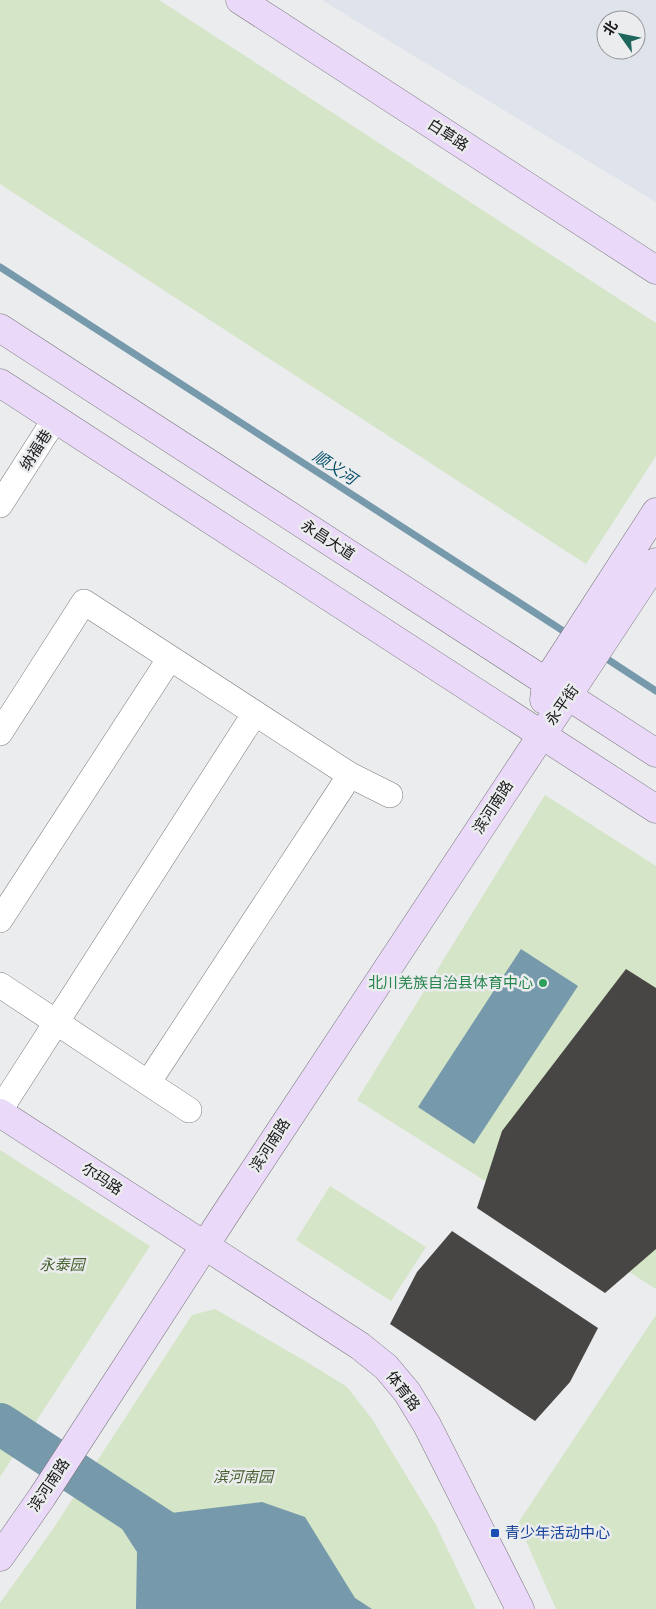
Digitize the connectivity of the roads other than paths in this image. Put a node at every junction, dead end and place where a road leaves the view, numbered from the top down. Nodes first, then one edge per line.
1 (240, 0) edge
2 (656, 270) edge
3 (0, 328) edge
4 (0, 384) edge
5 (55, 419) junction
6 (0, 505) edge
7 (656, 512) edge
8 (656, 562) edge
9 (170, 658) junction
10 (546, 682) junction
11 (568, 696) junction
12 (255, 713) junction
13 (0, 733) edge
14 (541, 734) junction
15 (656, 753) edge
16 (350, 775) junction
17 (390, 795) dead end
18 (656, 809) edge
19 (0, 920) edge
20 (0, 985) edge
21 (56, 1022) junction
22 (148, 1083) junction
23 (188, 1110) dead end
24 (0, 1111) edge
25 (205, 1246) junction
26 (0, 1557) edge
27 (520, 1609) edge

1 - 2 street, 白草路
3 - 10 street, 永昌大道
4 - 5 street
5 - 6 street, 纳福巷
5 - 14 street
7 - 10 street, 永平街
8 - 11 street, 永平街
9 - 12 street
9 - 13 street
9 - 19 street
10 - 11 street, 永昌大道
10 - 14 street, 永平街
11 - 14 street, 永平街
11 - 15 street, 永昌大道
12 - 16 street
12 - 21 street
14 - 18 street
14 - 25 street, 滨河南路
16 - 17 street
16 - 22 street
20 - 21 street
21 - 22 street
21 - 24 street
22 - 23 street
24 - 25 street, 尔玛路
25 - 26 street, 滨河南路
25 - 27 street, 体育路

